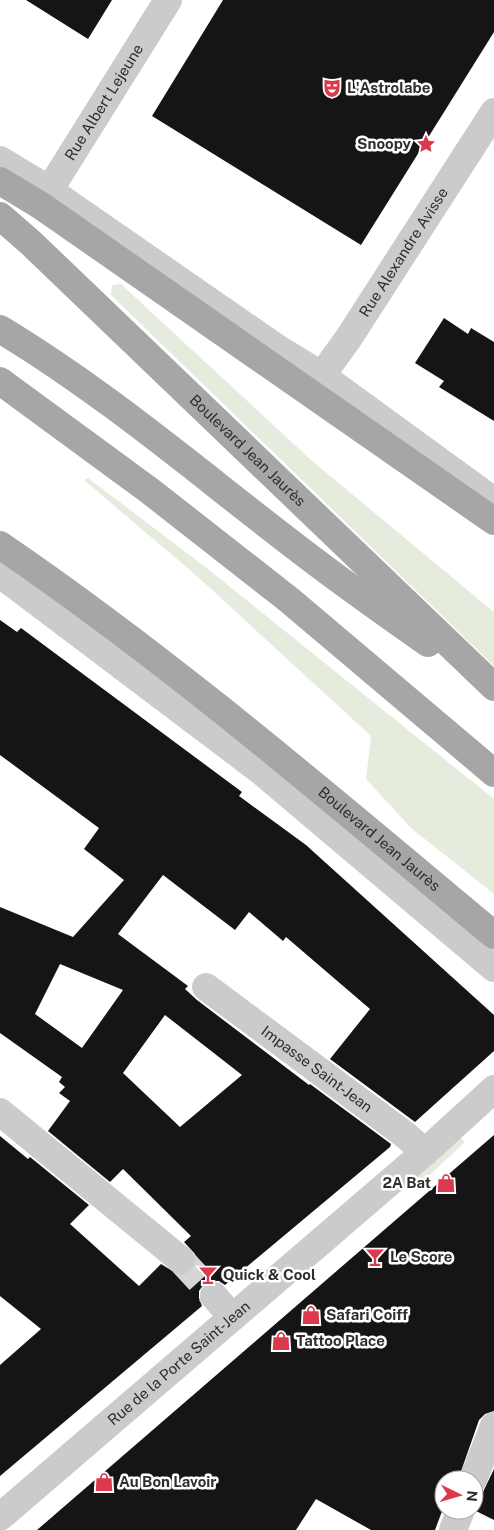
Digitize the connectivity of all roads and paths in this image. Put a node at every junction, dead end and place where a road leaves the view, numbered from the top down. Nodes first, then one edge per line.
1 (168, 0) edge
2 (494, 112) edge
3 (0, 160) edge
4 (0, 181) edge
5 (45, 198) junction
6 (0, 216) edge
7 (0, 329) edge
8 (0, 381) edge
9 (316, 383) junction
10 (494, 502) edge
11 (494, 522) edge
12 (0, 545) edge
13 (0, 574) edge
14 (494, 687) edge
15 (494, 691) edge
16 (494, 773) edge
17 (494, 935) edge
18 (494, 968) edge
19 (206, 987) dead end
20 (494, 1089) edge
21 (0, 1112) edge
22 (424, 1152) junction
23 (181, 1260) tunnel mouth
24 (214, 1296) tunnel mouth
25 (232, 1317) junction
26 (494, 1426) edge
27 (477, 1470) edge
28 (0, 1517) edge
29 (0, 1527) edge
30 (3, 1530) edge

1 - 5 street, Rue Albert Lejeune
2 - 9 street, Rue Alexandre Avisse
3 - 5 street
4 - 5 main road
5 - 9 main road
6 - 14 main road, Boulevard Jean Jaurès
7 - 15 main road
8 - 16 main road
9 - 10 street
9 - 11 main road
12 - 17 main road, Boulevard Jean Jaurès
13 - 18 street
19 - 22 street, Impasse Saint-Jean
20 - 22 street, Rue de la Porte Saint-Jean
21 - 23 street
22 - 25 street, Rue de la Porte Saint-Jean
24 - 25 street
25 - 28 street, Rue de la Porte Saint-Jean
26 - 27 street
29 - 30 street

